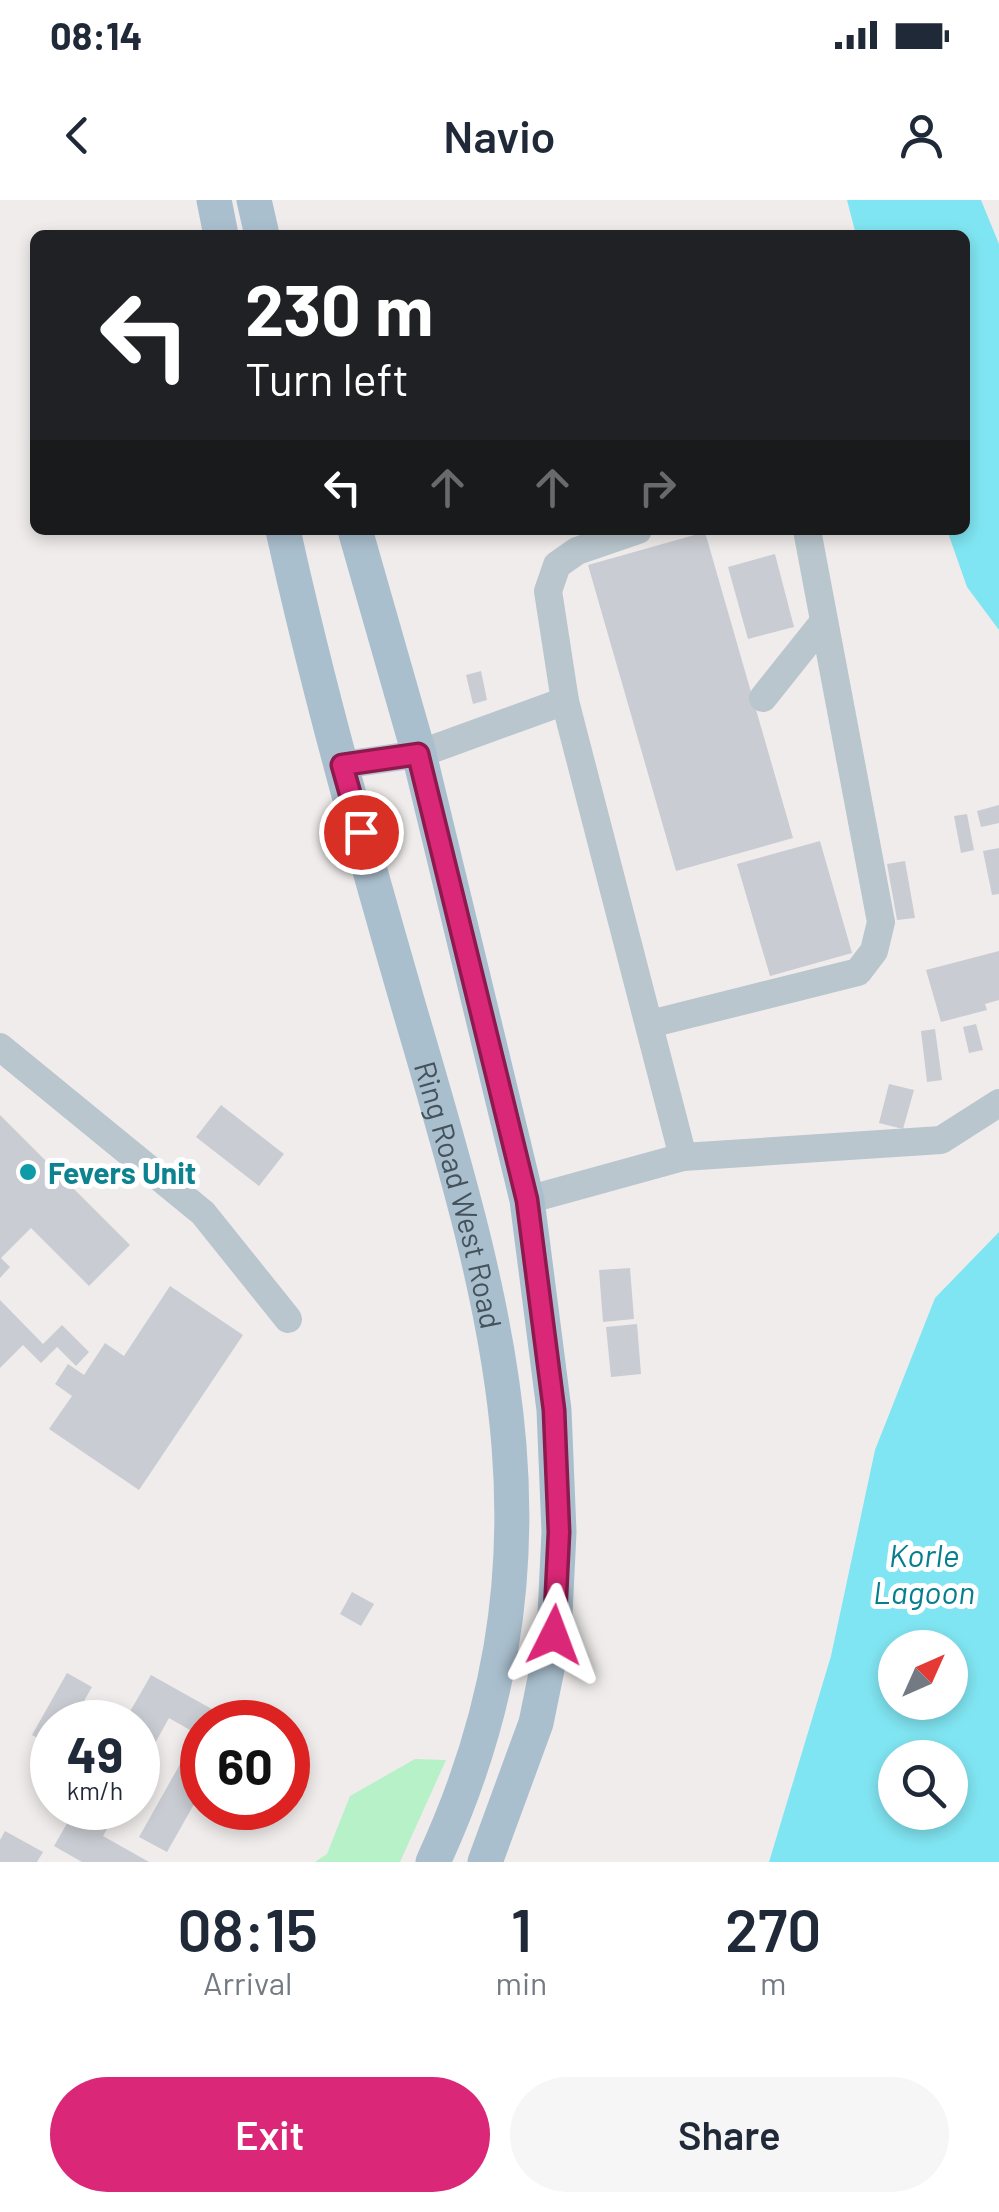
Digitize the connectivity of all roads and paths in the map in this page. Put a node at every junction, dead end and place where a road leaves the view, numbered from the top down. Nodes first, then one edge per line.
1 (214, 200) edge
2 (254, 200) edge
3 (220, 230) edge
4 (261, 230) edge
5 (284, 535) edge
6 (356, 535) edge
7 (623, 535) edge
8 (808, 535) edge
9 (822, 624) junction
10 (763, 698) dead end
11 (565, 701) junction
12 (418, 754) junction
13 (342, 765) junction
14 (650, 1024) junction
15 (0, 1047) edge
16 (999, 1103) edge
17 (684, 1158) junction
18 (527, 1200) junction
19 (288, 1319) dead end
20 (433, 1862) edge
21 (485, 1862) edge

1 - 3 main road
2 - 4 main road
5 - 13 main road, Ring Road West Road
6 - 12 main road, Ring Road West Road
7 - 11 lane
8 - 9 lane
9 - 10 lane
9 - 14 lane
11 - 12 lane
11 - 14 lane
12 - 13 lane
12 - 18 main road, Ring Road West Road
13 - 20 main road, Ring Road West Road
14 - 17 lane
15 - 19 lane
16 - 17 lane
17 - 18 lane
18 - 21 main road, Ring Road West Road

